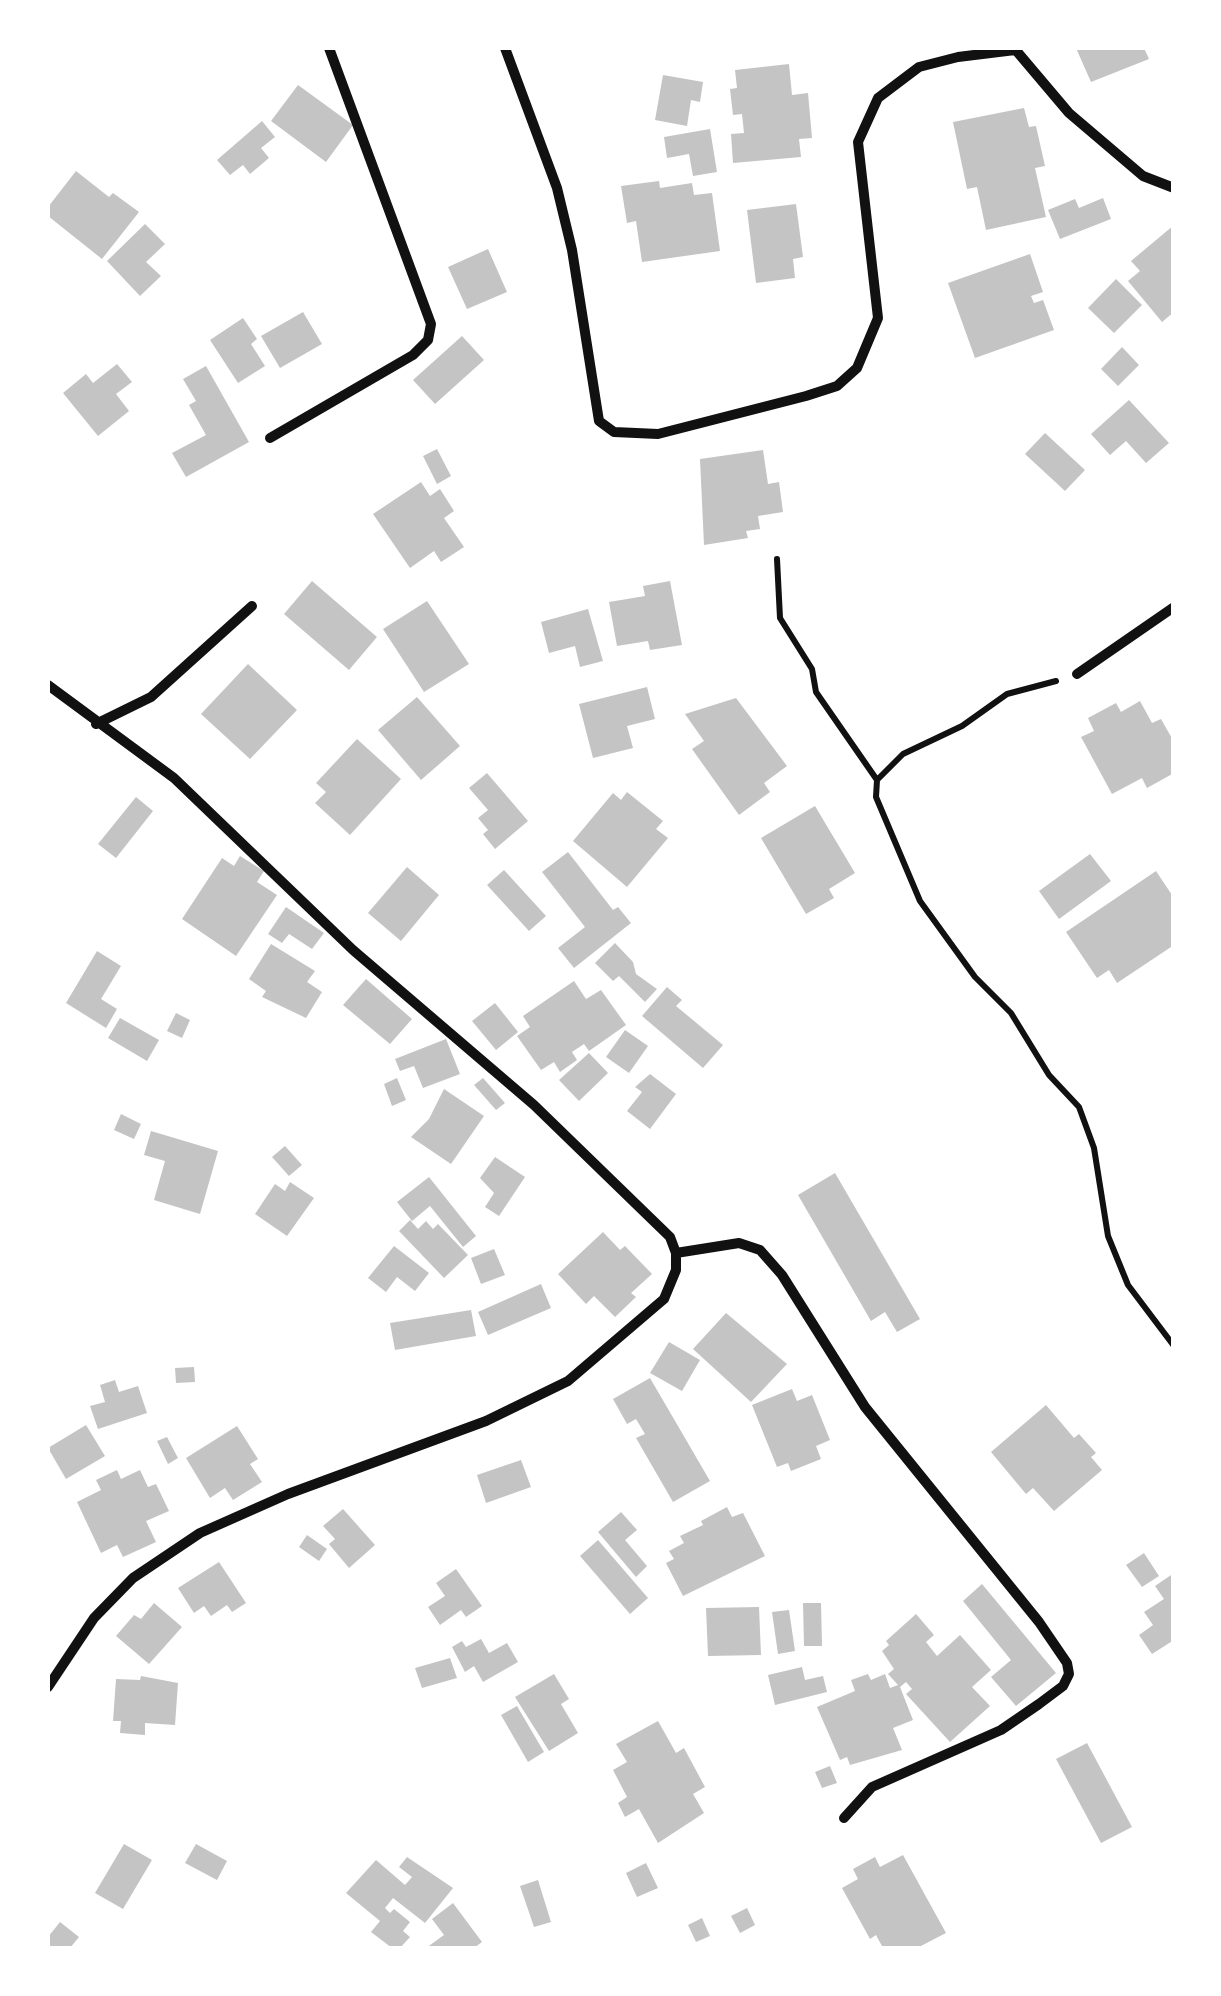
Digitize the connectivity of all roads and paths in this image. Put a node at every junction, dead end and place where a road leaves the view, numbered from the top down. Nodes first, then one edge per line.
1 (329, 48) edge
2 (505, 48) edge
3 (1014, 49) edge
4 (1174, 188) edge
5 (270, 438) dead end
6 (777, 559) dead end
7 (252, 606) dead end
8 (1174, 608) edge
9 (1076, 674) joint
10 (48, 685) edge
11 (96, 724) junction
12 (877, 780) junction
13 (676, 1252) junction
14 (1174, 1346) edge
15 (48, 1687) edge
16 (844, 1818) dead end

1 - 5 street
2 - 3 street
3 - 4 street
6 - 12 path
7 - 11 street
8 - 9 street
9 - 12 path
10 - 11 street
11 - 13 street
12 - 14 path
13 - 15 street
13 - 16 street

